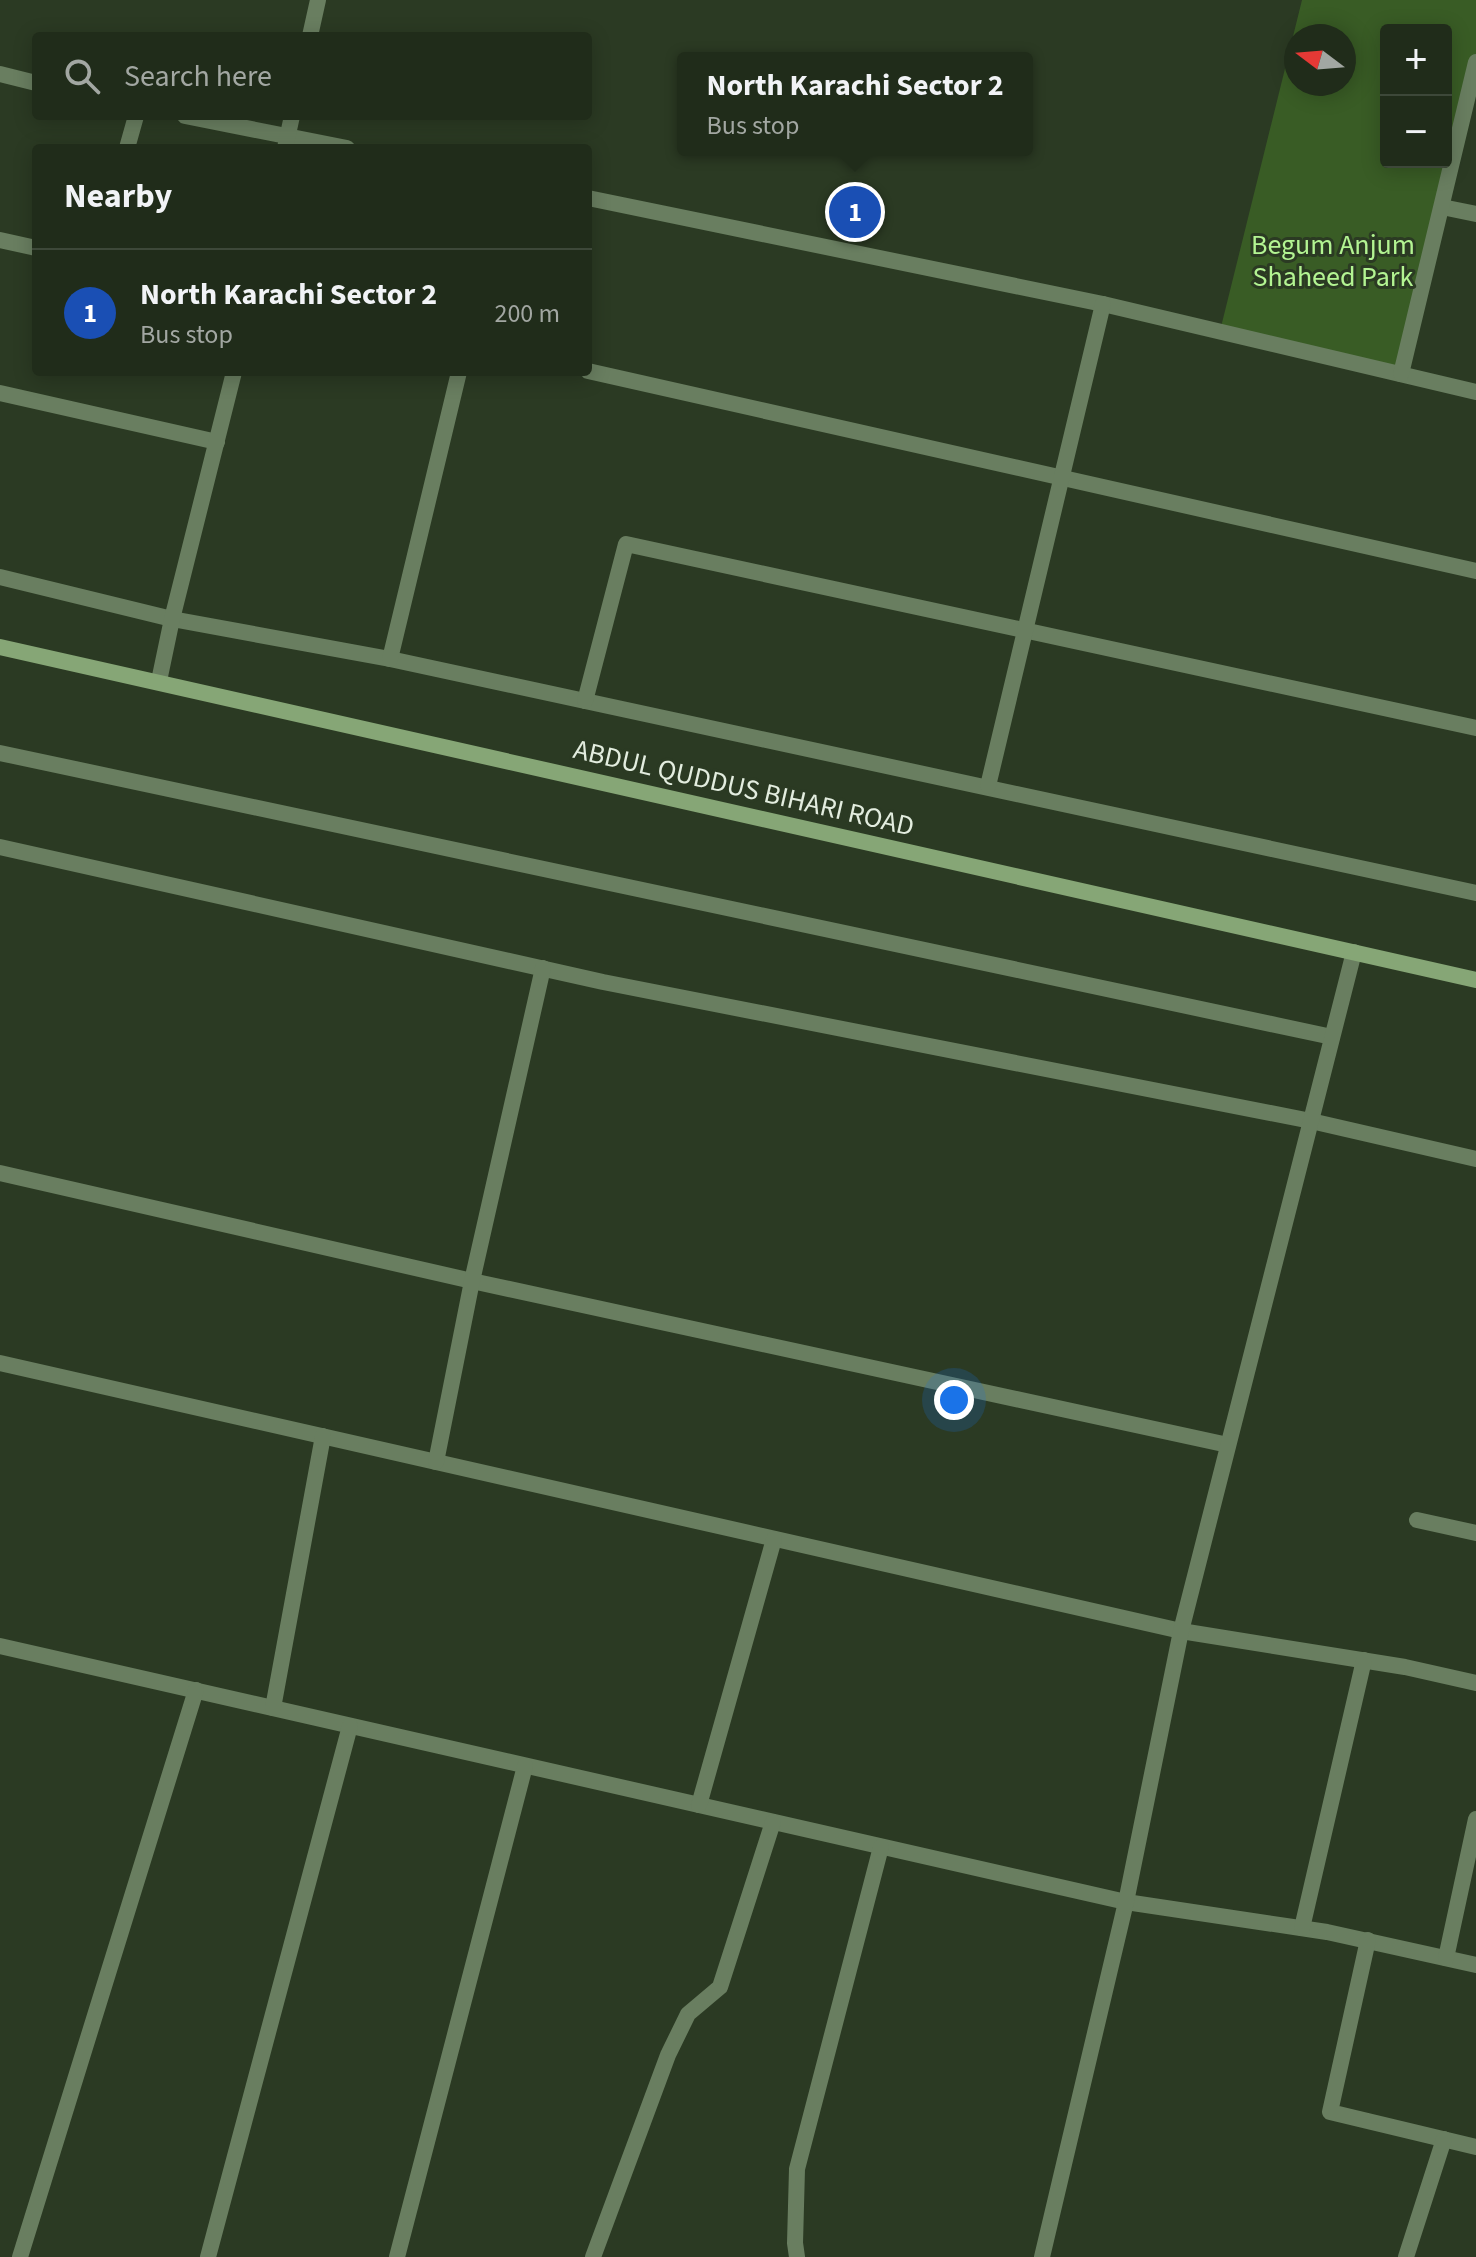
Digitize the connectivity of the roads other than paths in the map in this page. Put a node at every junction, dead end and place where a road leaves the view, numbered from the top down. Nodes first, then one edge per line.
1 (318, 0) edge
2 (311, 32) edge
3 (1476, 62) edge
4 (0, 74) edge
5 (32, 82) edge
6 (135, 120) edge
7 (201, 120) edge
8 (291, 120) edge
9 (286, 142) edge
10 (128, 144) edge
11 (306, 144) edge
12 (592, 199) edge
13 (1442, 207) junction
14 (1476, 214) edge
15 (0, 240) edge
16 (32, 247) edge
17 (1103, 304) junction
18 (592, 372) edge
19 (1401, 374) junction
20 (233, 376) edge
21 (458, 376) edge
22 (1476, 392) edge
23 (0, 393) edge
24 (217, 442) junction
25 (1064, 477) junction
26 (1476, 571) edge
27 (0, 577) edge
28 (172, 619) junction
29 (1025, 630) junction
30 (0, 647) edge
31 (390, 659) junction
32 (159, 681) junction
33 (585, 701) junction
34 (1476, 728) edge
35 (0, 753) edge
36 (988, 786) junction
37 (0, 847) edge
38 (1476, 893) edge
39 (1354, 952) junction
40 (543, 968) junction
41 (1476, 980) edge
42 (1332, 1037) junction
43 (1311, 1121) junction
44 (1476, 1159) edge
45 (0, 1173) edge
46 (472, 1281) junction
47 (0, 1363) edge
48 (323, 1436) junction
49 (1228, 1445) junction
50 (436, 1462) junction
51 (1417, 1520) dead end
52 (1476, 1533) edge
53 (774, 1539) junction
54 (1181, 1631) junction
55 (0, 1646) edge
56 (1364, 1660) junction
57 (1476, 1683) edge
58 (196, 1690) junction
59 (273, 1708) junction
60 (350, 1726) junction
61 (525, 1766) junction
62 (699, 1805) junction
63 (1476, 1819) edge
64 (773, 1822) junction
65 (881, 1847) junction
66 (1126, 1902) junction
67 (1302, 1928) junction
68 (1368, 1940) junction
69 (1446, 1958) junction
70 (1476, 1965) edge
71 (1444, 2139) junction
72 (1476, 2147) edge
73 (20, 2257) edge
74 (208, 2257) edge
75 (397, 2257) edge
76 (593, 2257) edge
77 (797, 2257) edge
78 (1042, 2257) edge
79 (1406, 2257) edge

1 - 2 street
3 - 13 street
4 - 5 street
6 - 10 street
7 - 9 street
8 - 9 street
9 - 11 street
12 - 17 street
13 - 14 street
13 - 19 street
15 - 16 street
17 - 19 street
17 - 25 street
18 - 25 street
19 - 22 street
20 - 24 street
21 - 31 street
23 - 24 street
24 - 28 street
25 - 26 street
25 - 29 street
27 - 28 street
28 - 31 street
28 - 32 street
29 - 33 street
29 - 34 street
29 - 36 street
30 - 32 main road, ABDUL QUDDUS BIHARI ROAD
31 - 33 street
32 - 39 main road, ABDUL QUDDUS BIHARI ROAD
33 - 36 street
35 - 42 street
36 - 38 street
37 - 40 street
39 - 41 main road, ABDUL QUDDUS BIHARI ROAD
39 - 42 street
40 - 43 street
40 - 46 street
42 - 43 street
43 - 44 street
43 - 49 street
45 - 46 street
46 - 49 street
46 - 50 street
47 - 48 street
48 - 50 street
48 - 59 street
49 - 54 street
50 - 53 street
51 - 52 street
53 - 54 street
53 - 62 street
54 - 56 street
54 - 66 street
55 - 58 street
56 - 57 street
56 - 67 street
58 - 59 street
58 - 73 street
59 - 60 street
60 - 61 street
60 - 74 street
61 - 62 street
61 - 75 street
62 - 64 street
63 - 69 street
64 - 65 street
64 - 76 street
65 - 66 street
65 - 77 street
66 - 67 street
66 - 78 street
67 - 68 street
68 - 69 street
68 - 71 street
69 - 70 street
71 - 72 street
71 - 79 street

